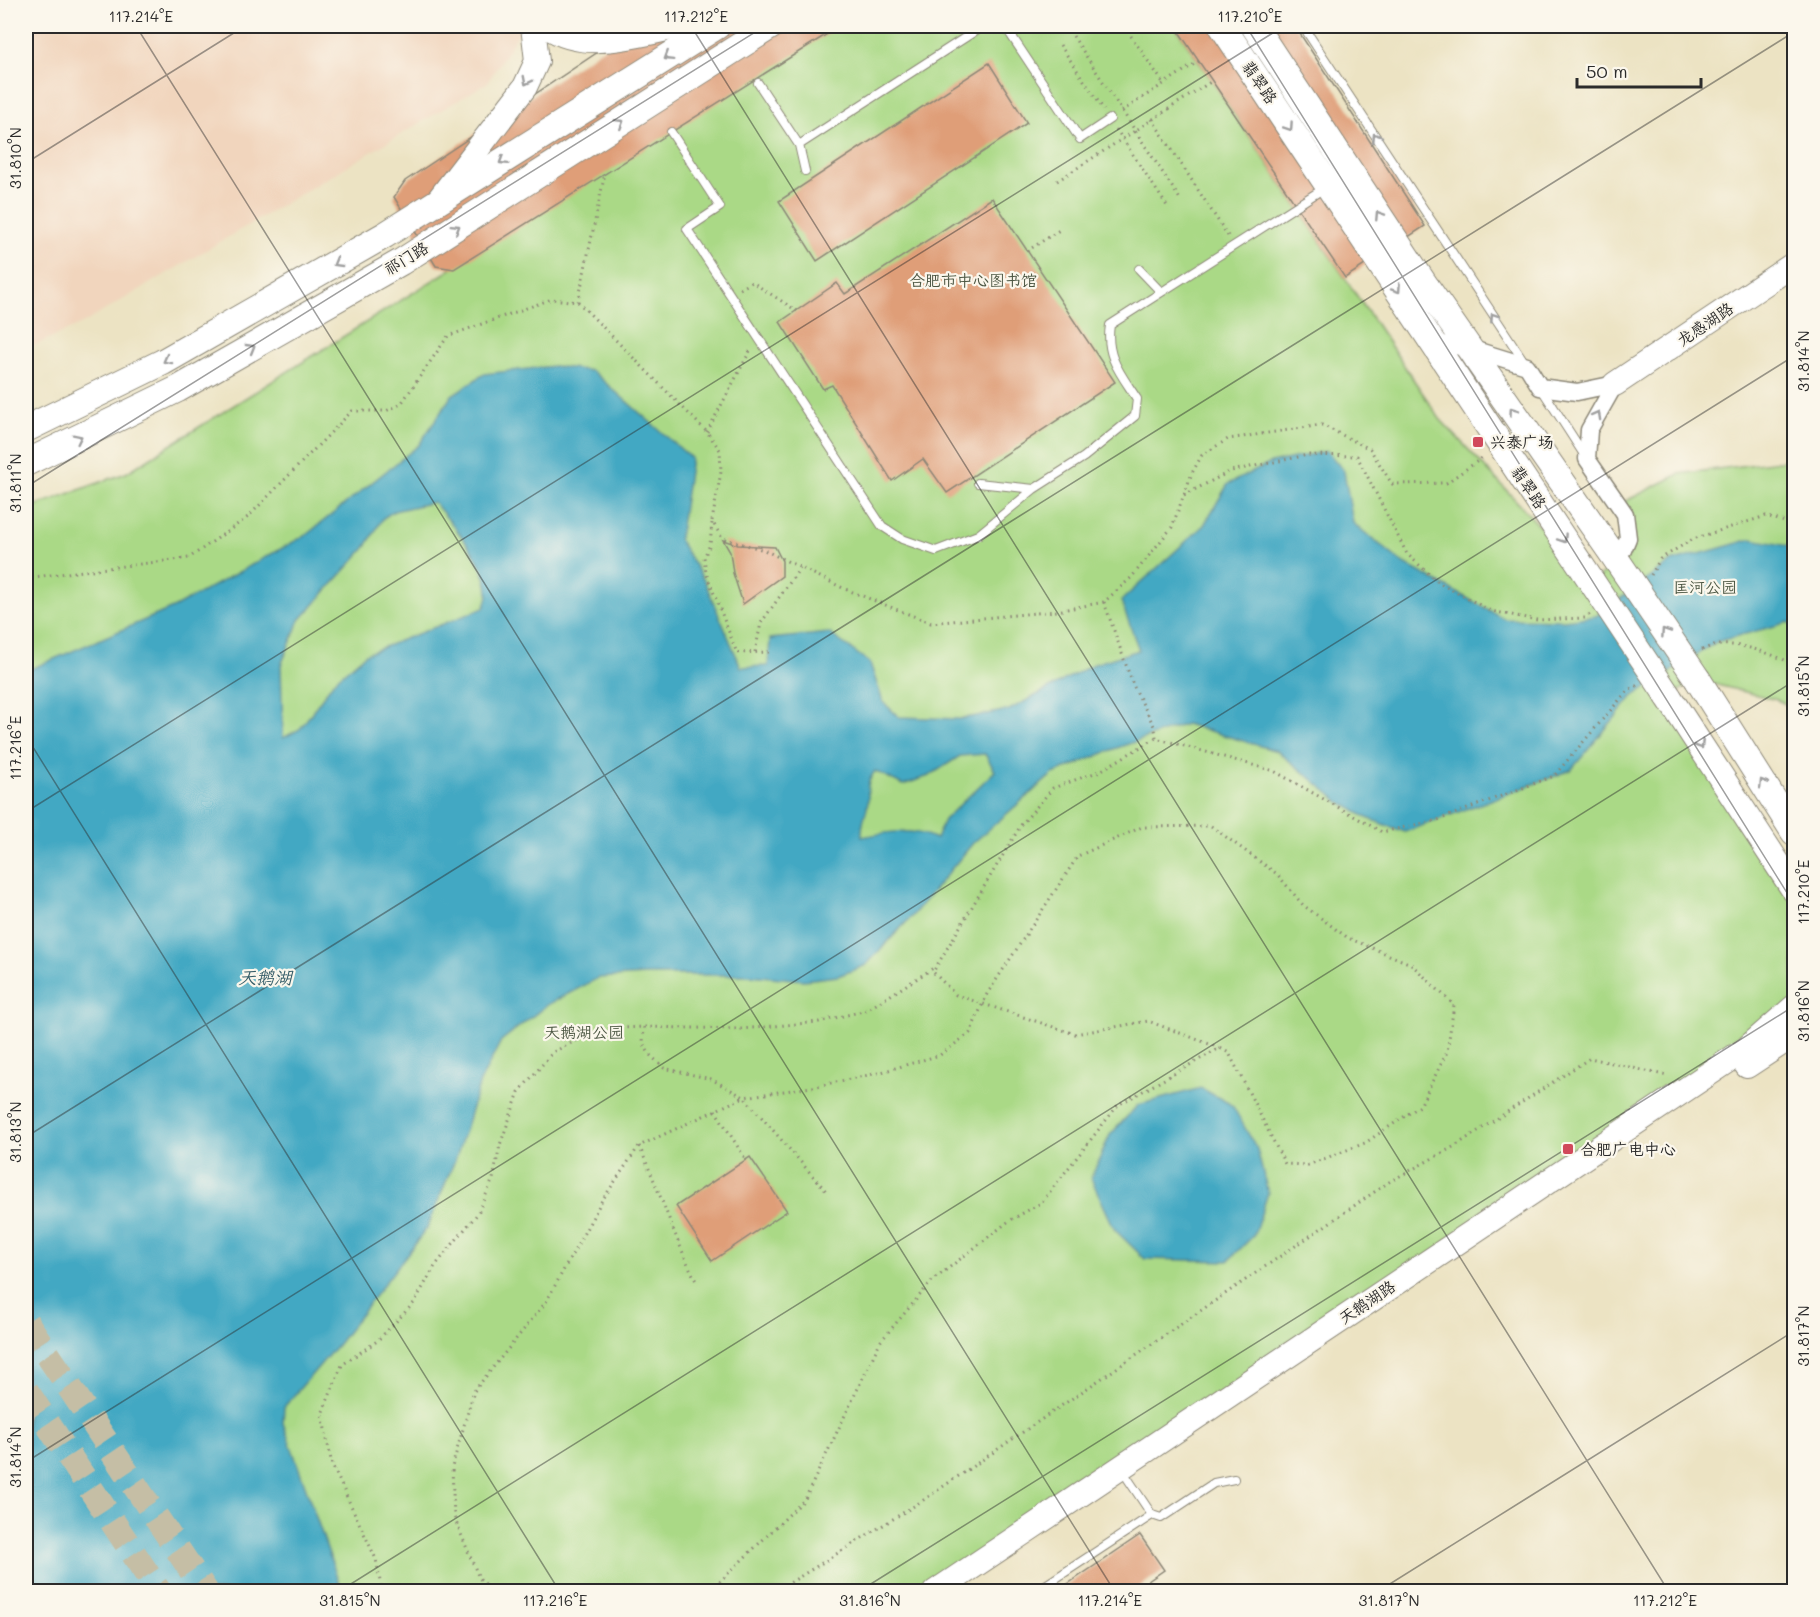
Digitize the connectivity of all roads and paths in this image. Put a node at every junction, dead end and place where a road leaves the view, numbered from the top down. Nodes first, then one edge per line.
1 (533, 26) edge
2 (547, 26) edge
3 (684, 26) edge
4 (717, 26) edge
5 (771, 26) edge
6 (983, 26) edge
7 (1005, 26) edge
8 (1124, 26) edge
9 (1222, 26) edge
10 (1254, 26) edge
11 (1303, 26) edge
12 (1073, 36) dead end
13 (1060, 45) dead end
14 (1199, 61) dead end
15 (1212, 81) dead end
16 (758, 83) dead end
17 (1164, 84) junction
18 (1094, 94) dead end
19 (1123, 110) junction
20 (1110, 118) joint
21 (1152, 119) junction
22 (1136, 130) junction
23 (671, 132) dead end
24 (799, 145) junction
25 (1136, 159) dead end
26 (805, 171) dead end
27 (605, 173) dead end
28 (1057, 181) dead end
29 (1328, 185) junction
30 (1180, 199) dead end
31 (435, 204) junction
32 (1167, 206) dead end
33 (1061, 229) dead end
34 (1234, 245) junction
35 (1027, 251) dead end
36 (1794, 264) edge
37 (1139, 269) dead end
38 (752, 282) dead end
39 (1161, 292) junction
40 (578, 302) junction
41 (796, 311) dead end
42 (757, 336) junction
43 (1434, 343) junction
44 (1469, 348) junction
45 (1527, 366) junction
46 (1615, 384) junction
47 (1540, 387) junction
48 (26, 429) edge
49 (706, 432) junction
50 (1501, 445) junction
51 (1587, 459) junction
52 (26, 463) edge
53 (978, 483) dead end
54 (1034, 489) junction
55 (1184, 495) junction
56 (712, 521) junction
57 (1794, 525) edge
58 (1618, 562) junction
59 (800, 567) junction
60 (26, 578) edge
61 (1650, 578) dead end
62 (1104, 602) junction
63 (1594, 612) dead end
64 (755, 652) junction
65 (769, 652) dead end
66 (1698, 652) dead end
67 (1794, 664) edge
68 (1648, 679) dead end
69 (1156, 738) junction
70 (1794, 832) edge
71 (1794, 889) edge
72 (937, 965) junction
73 (982, 1005) junction
74 (1794, 1007) edge
75 (644, 1027) junction
76 (1794, 1035) edge
77 (1220, 1048) junction
78 (1696, 1083) junction
79 (744, 1096) junction
80 (715, 1110) junction
81 (639, 1146) junction
82 (746, 1160) dead end
83 (826, 1191) dead end
84 (696, 1281) dead end
85 (1128, 1479) junction
86 (1234, 1479) dead end
87 (1152, 1515) junction
88 (382, 1592) edge
89 (494, 1592) edge
90 (709, 1592) edge
91 (775, 1592) edge
92 (935, 1592) edge
93 (952, 1592) edge
94 (1035, 1592) edge

1 -> 31 street
2 - 3 street
4 -> 31 main road, 祁门路
52 -> 5 main road, 祁门路
6 - 24 lane
7 - 20 lane
8 - 17 path
9 -> 29 main road, 翡翠路
44 -> 10 main road, 翡翠路
45 -> 11 lane
12 - 19 path
13 - 18 path
14 - 17 path
15 - 21 path
16 - 24 lane
17 - 19 path
19 - 20 path
19 - 22 path
21 - 22 path
21 - 34 path
22 - 28 path
22 - 30 path
23 - 42 lane
24 - 26 lane
25 - 32 path
27 - 40 path
29 - 34 lane
29 -> 43 main road, 翡翠路
31 -> 48 main road, 祁门路
33 - 35 path
34 - 39 lane
36 - 46 street, 龙感湖路
37 - 39 lane
38 - 41 path
39 - 54 lane
40 - 49 path
40 - 60 path
42 - 49 path
42 - 54 lane
43 - 44 street
43 - 50 main road, 翡翠路
44 - 45 street
58 -> 44 main road, 翡翠路
45 - 47 street
46 - 47 street
51 -> 46 street
47 - 51 lane
49 - 56 path
50 - 55 path
50 -> 71 main road, 翡翠路, bridge
51 - 58 street
53 - 54 lane
55 - 62 path
55 - 63 path
56 - 59 path
56 - 64 path
57 - 61 path
70 -> 58 main road, 翡翠路, bridge
59 - 62 path
59 - 64 path
62 - 69 path
64 - 65 path
66 - 67 path
68 - 69 path
69 - 72 path
72 - 73 path
72 - 75 path
73 - 77 path
73 - 77 path
73 - 79 path
74 - 78 street, 天鹅湖路
75 - 79 path
75 - 88 path
76 - 85 street, 天鹅湖路
77 - 90 path
78 - 91 path
78 - 92 street, 天鹅湖路
79 - 80 path
79 - 83 path
80 - 81 path
80 - 82 path
81 - 84 path
81 - 89 path
85 - 87 lane
85 - 93 street, 天鹅湖路
86 - 87 lane
87 - 94 lane

